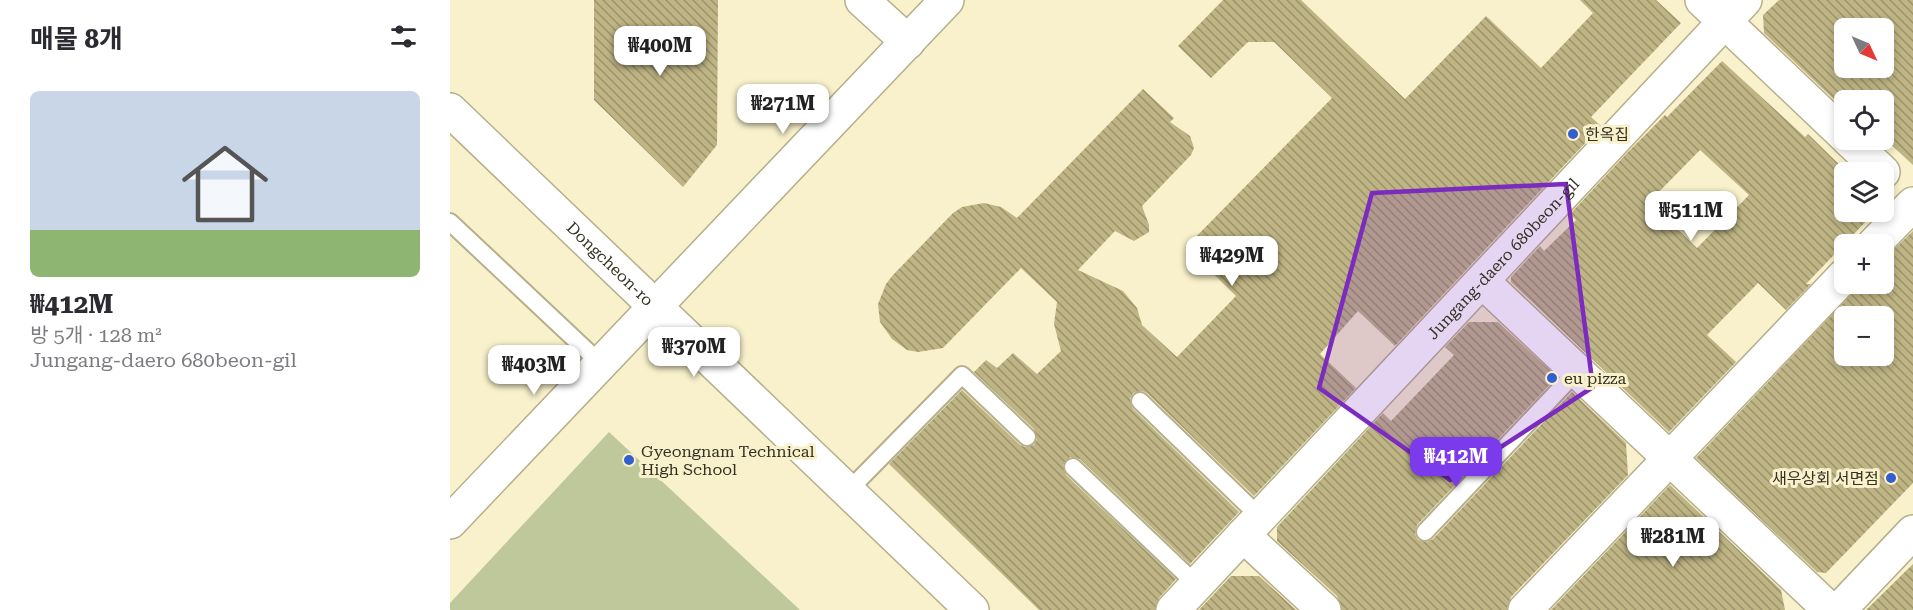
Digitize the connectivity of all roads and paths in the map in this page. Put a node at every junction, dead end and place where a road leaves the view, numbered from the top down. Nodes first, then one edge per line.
1 (862, 0) edge
2 (947, 0) edge
3 (1724, 7) edge
4 (908, 42) junction
5 (450, 110) edge
6 (1834, 124) edge
7 (1860, 150) edge
8 (1872, 162) edge
9 (1894, 183) edge
10 (1913, 202) edge
11 (450, 222) edge
12 (1883, 234) edge
13 (1482, 281) junction
14 (1834, 287) edge
15 (655, 305) junction
16 (600, 363) junction
17 (1577, 371) junction
18 (1140, 401) dead end
19 (1027, 437) dead end
20 (1670, 459) junction
21 (1073, 467) dead end
22 (847, 492) junction
23 (450, 522) edge
24 (1252, 526) junction
25 (1425, 532) dead end
26 (1913, 532) edge
27 (1197, 585) junction
28 (972, 610) edge
29 (1173, 610) edge
30 (1323, 610) edge
31 (1525, 610) edge
32 (1830, 610) edge
33 (1839, 610) edge

1 - 4 street
2 - 4 street
3 - 6 street
3 - 13 street, Jungang-daero 680beon-gil
4 - 15 street
5 - 15 street, Dongcheon-ro
7 - 8 street
9 - 10 street
10 - 12 street
11 - 16 lane
13 - 17 street
13 - 24 street, Jungang-daero 680beon-gil
14 - 20 street
15 - 16 street
15 - 22 street, Dongcheon-ro
16 - 23 street
17 - 20 street
17 - 25 lane
18 - 24 lane
19 - 22 lane
20 - 31 street
20 - 32 street
21 - 27 lane
22 - 28 street, Dongcheon-ro
24 - 27 street, Jungang-daero 680beon-gil
24 - 30 street
26 - 33 street
27 - 29 street, Jungang-daero 680beon-gil

